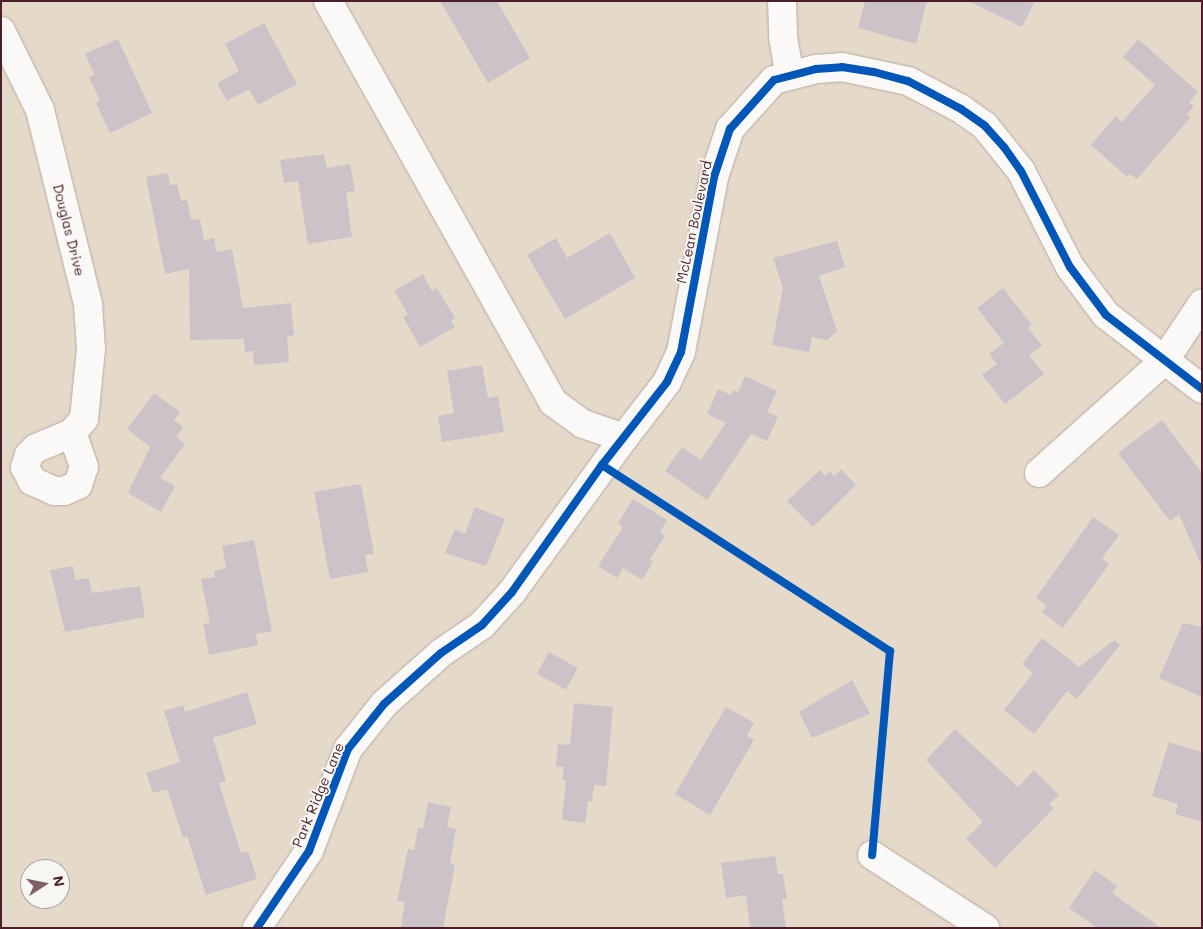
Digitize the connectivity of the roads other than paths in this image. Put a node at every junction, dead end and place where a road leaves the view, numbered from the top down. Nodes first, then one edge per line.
1 (328, 1) edge
2 (782, 1) edge
3 (1, 31) edge
4 (790, 75) junction
5 (1202, 304) edge
6 (1164, 362) junction
7 (1202, 389) edge
8 (72, 433) dead end
9 (624, 438) junction
10 (1040, 473) dead end
11 (482, 625) joint
12 (872, 855) dead end
13 (257, 928) edge
14 (986, 928) edge

1 - 9 street
2 - 4 street
3 - 8 street, Douglas Drive
4 - 6 street, McLean Boulevard
4 - 9 street, McLean Boulevard
5 - 6 street
6 - 7 street, McLean Boulevard
6 - 10 street
9 - 11 street, McLean Boulevard
11 - 13 street, Park Ridge Lane
12 - 14 street

